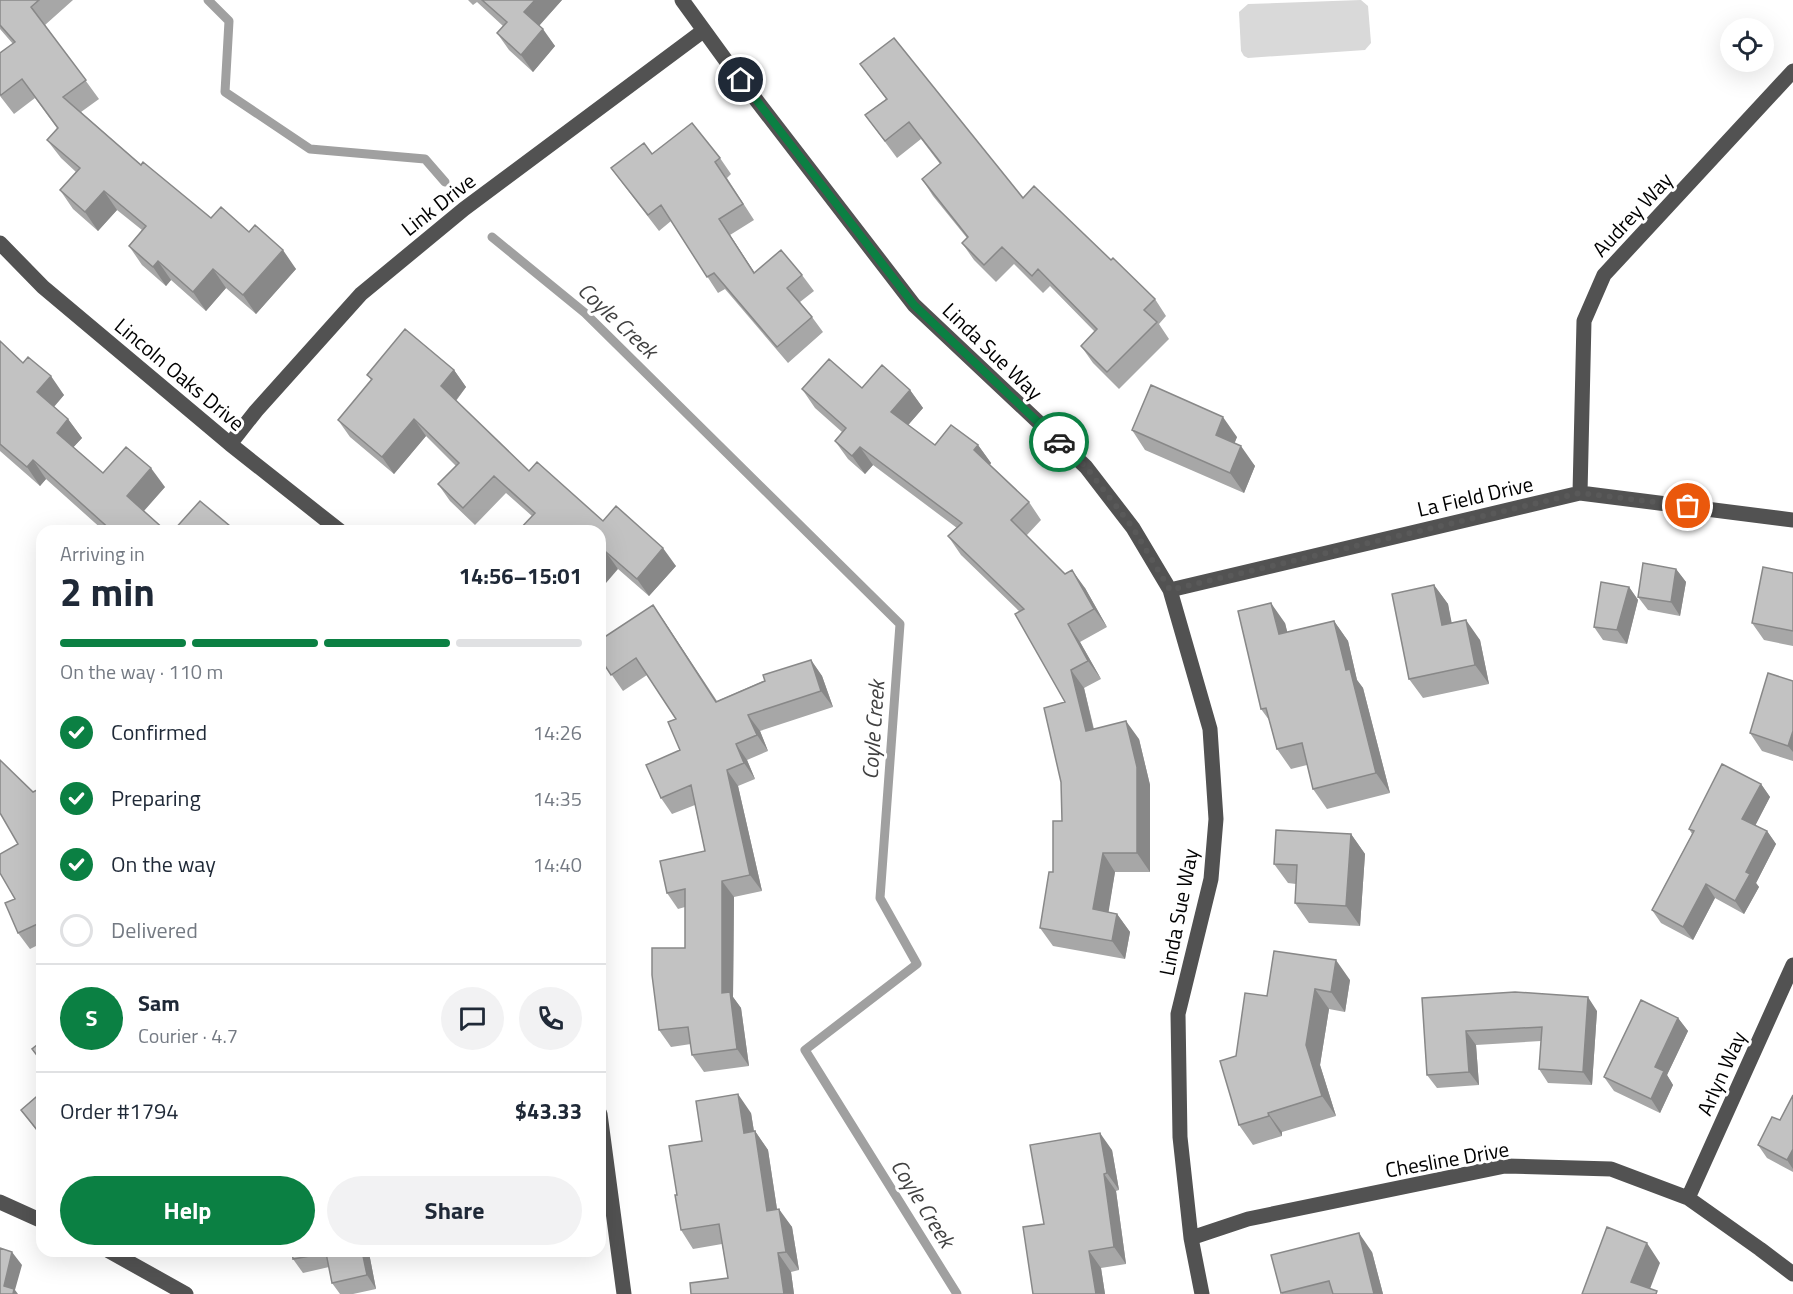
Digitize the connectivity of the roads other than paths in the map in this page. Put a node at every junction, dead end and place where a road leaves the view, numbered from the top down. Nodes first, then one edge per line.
1 (682, 0) edge
2 (703, 31) junction
3 (1793, 71) edge
4 (0, 243) edge
5 (230, 444) junction
6 (1580, 493) junction
7 (1793, 519) edge
8 (332, 525) edge
9 (1170, 590) junction
10 (1793, 965) edge
11 (606, 1159) edge
12 (1688, 1198) junction
13 (0, 1202) edge
14 (36, 1218) edge
15 (1191, 1238) junction
16 (120, 1257) edge
17 (1793, 1275) edge
18 (186, 1294) edge
19 (624, 1294) edge
20 (1202, 1294) edge

1 - 2 street, Linda Sue Way
2 - 5 street, Link Drive
2 - 9 street, Linda Sue Way
3 - 6 street, Audrey Way
4 - 5 street, Lincoln Oaks Drive
5 - 8 street, Lincoln Oaks Drive
6 - 7 street, La Field Drive
6 - 9 street, La Field Drive
9 - 15 street, Linda Sue Way
10 - 12 street, Arlyn Way
11 - 19 street
12 - 15 street, Chesline Drive
12 - 17 street, Chesline Drive
13 - 14 street
15 - 20 street, Linda Sue Way
16 - 18 street

